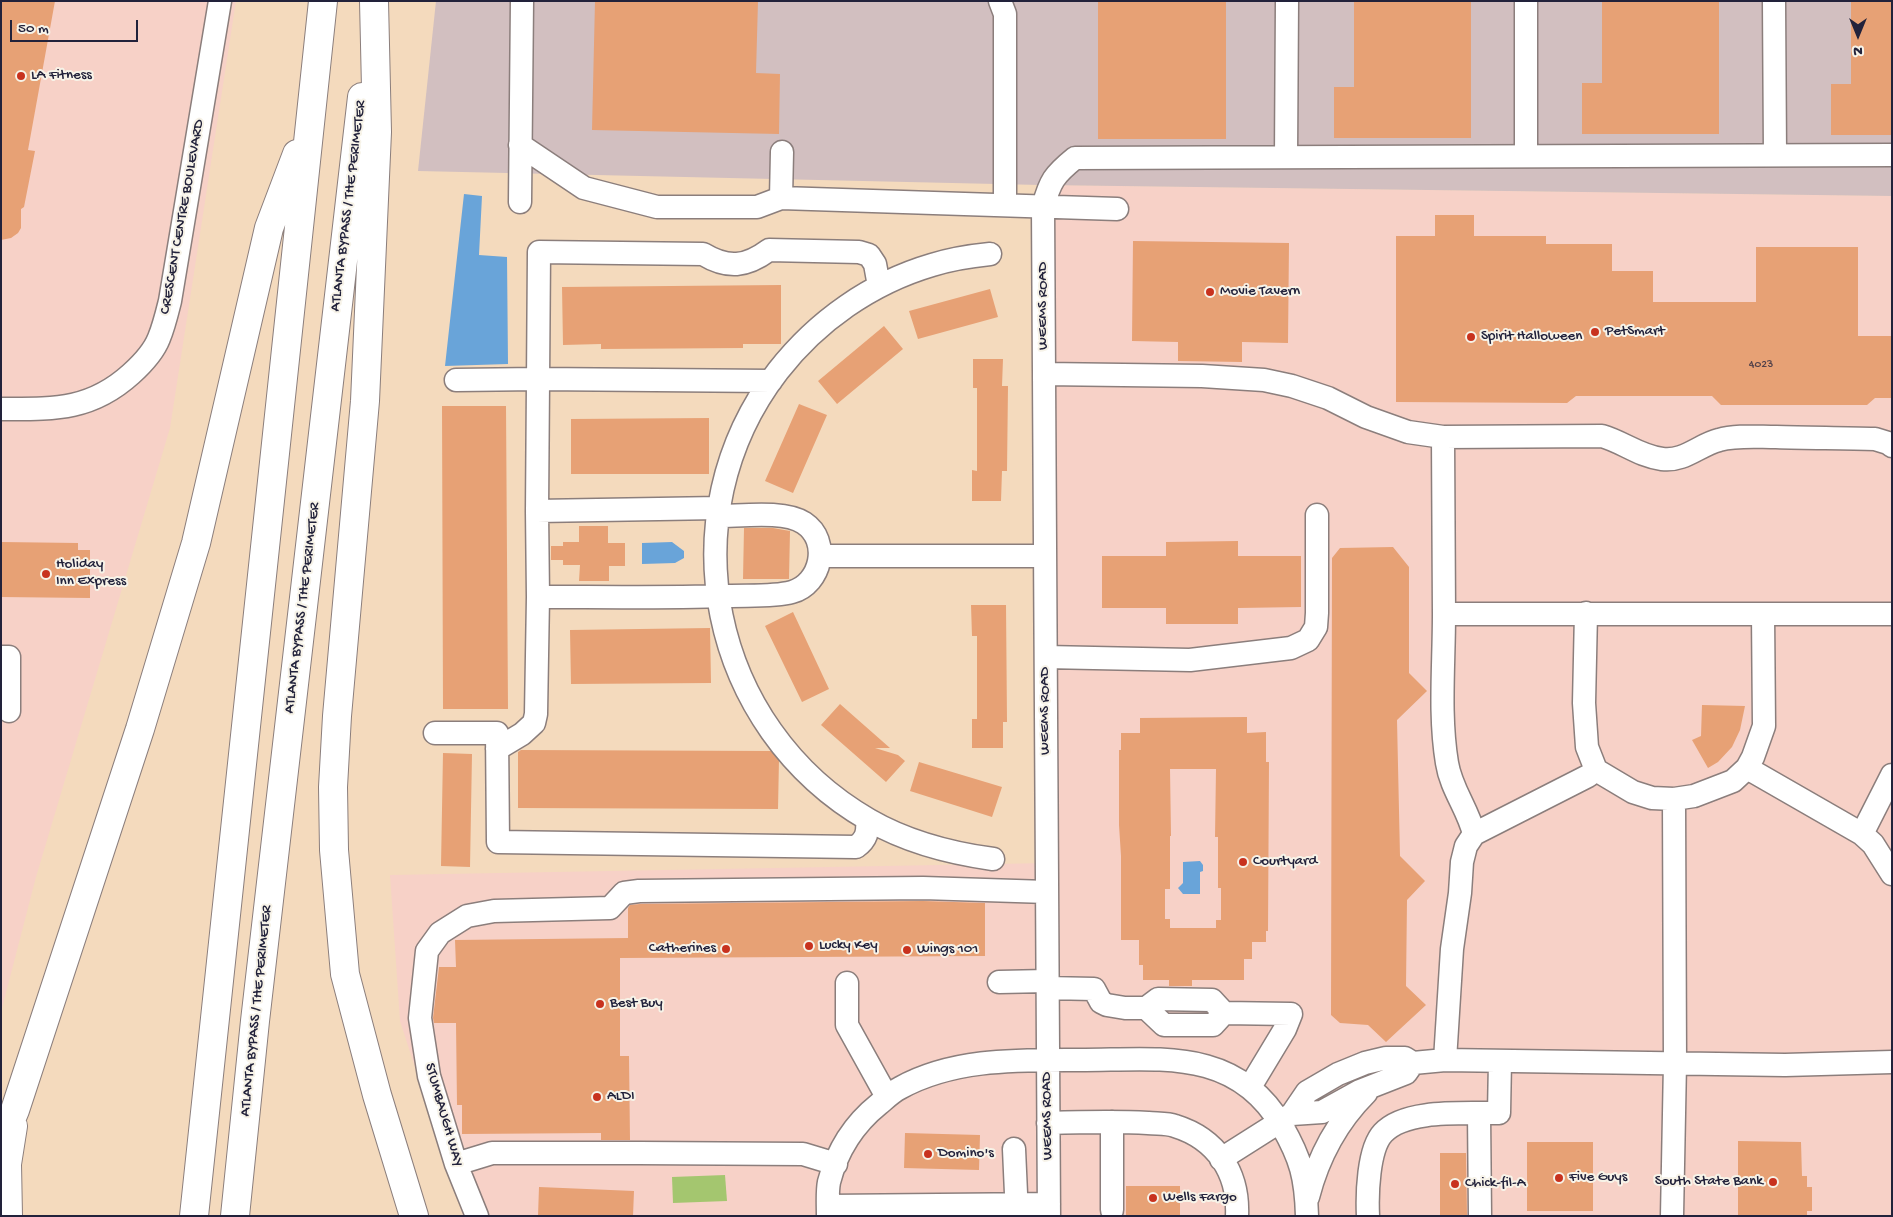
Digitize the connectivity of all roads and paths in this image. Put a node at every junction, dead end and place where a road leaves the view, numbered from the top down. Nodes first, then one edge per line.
1 (220, 1) edge
2 (323, 1) edge
3 (373, 1) edge
4 (522, 1) edge
5 (1000, 1) edge
6 (1287, 1) edge
7 (1526, 1) edge
8 (1774, 1) edge
9 (311, 117) junction
10 (520, 145) junction
11 (782, 152) dead end
12 (1775, 155) junction
13 (1892, 155) edge
14 (1526, 156) junction
15 (1286, 157) junction
16 (781, 198) junction
17 (520, 202) dead end
18 (1005, 204) junction
19 (1043, 207) junction
20 (1117, 209) dead end
21 (990, 254) dead end
22 (879, 286) junction
23 (1044, 374) junction
24 (538, 379) junction
25 (456, 380) dead end
26 (771, 381) junction
27 (1, 409) edge
28 (1443, 437) junction
29 (1892, 446) edge
30 (719, 508) junction
31 (536, 511) junction
32 (1317, 515) dead end
33 (820, 556) junction
34 (1045, 556) junction
35 (718, 596) junction
36 (538, 597) junction
37 (1586, 613) junction
38 (1444, 614) junction
39 (1763, 614) junction
40 (1892, 614) edge
41 (1, 657) edge
42 (1046, 657) junction
43 (9, 711) dead end
44 (434, 733) dead end
45 (497, 749) junction
46 (1746, 768) junction
47 (1596, 770) junction
48 (1892, 775) edge
49 (1674, 799) junction
50 (867, 819) junction
51 (1474, 834) junction
52 (1862, 834) junction
53 (993, 859) dead end
54 (1892, 874) edge
55 (1047, 892) junction
56 (998, 982) dead end
57 (847, 983) dead end
58 (1047, 985) junction
59 (1048, 1059) junction
60 (1445, 1060) junction
61 (1500, 1060) junction
62 (1675, 1062) junction
63 (1892, 1062) edge
64 (1413, 1063) junction
65 (1370, 1086) junction
66 (1250, 1087) junction
67 (377, 1095) junction
68 (887, 1097) junction
69 (15, 1110) junction
70 (1479, 1114) junction
71 (1286, 1118) junction
72 (1048, 1122) junction
73 (1112, 1122) junction
74 (1, 1144) edge
75 (1014, 1149) dead end
76 (1221, 1159) junction
77 (456, 1164) junction
78 (836, 1164) junction
79 (1306, 1209) edge
80 (938, 1210) edge
81 (961, 1210) edge
82 (988, 1210) edge
83 (1017, 1210) edge
84 (1049, 1210) edge
85 (1112, 1210) dead end
86 (828, 1211) edge
87 (881, 1211) edge
88 (911, 1211) edge
89 (8, 1216) edge
90 (194, 1216) edge
91 (236, 1216) edge
92 (393, 1216) edge
93 (414, 1216) edge
94 (477, 1216) edge
95 (1237, 1216) edge
96 (1368, 1216) edge
97 (1480, 1216) edge
98 (1672, 1216) edge

1 - 27 street, CRESCENT CENTRE BOULEVARD
2 - 9 highway
3 - 67 highway
3 - 91 highway, ATLANTA BYPASS / THE PERIMETER
4 - 10 street
5 - 18 street
6 - 15 street
7 - 14 street
8 - 12 street
9 - 69 highway
9 - 90 highway
10 - 16 street
10 - 17 street
11 - 16 street
12 - 13 street, WEEMS ROAD
12 - 14 street, WEEMS ROAD
14 - 15 street, WEEMS ROAD
15 - 19 street, WEEMS ROAD
16 - 18 street
18 - 19 street
19 - 20 street
19 - 23 street, WEEMS ROAD
21 - 22 street
22 - 24 street
22 - 26 street
23 - 28 street
23 - 34 street, WEEMS ROAD
24 - 25 street
24 - 26 street
24 - 31 street
26 - 30 street
28 - 29 street
28 - 38 street
30 - 31 street
30 - 33 street
30 - 35 street
31 - 36 street
32 - 42 street
33 - 34 street
33 - 35 street
34 - 42 street, WEEMS ROAD
35 - 36 street
35 - 50 street
36 - 45 street
37 - 38 street
37 - 39 street
37 - 47 street
38 - 51 street
39 - 40 street
39 - 46 street
41 - 43 street
42 - 55 street, WEEMS ROAD
44 - 45 street
45 - 50 street
46 - 49 street
46 - 52 street
47 - 49 street
47 - 51 street
48 - 52 street
49 - 62 street
50 - 53 street
51 - 60 street
52 - 54 street
55 - 58 street, WEEMS ROAD
55 - 77 street, STUMBAUGH WAY
56 - 58 street
57 - 68 street
58 - 59 street, WEEMS ROAD
58 - 66 street
59 - 66 street
59 - 68 street
59 - 72 street, WEEMS ROAD
60 - 61 street
60 - 64 street
61 - 62 street
61 - 70 street
62 - 63 street
62 - 98 street
64 - 65 street
64 - 71 street
65 - 71 street
65 - 79 street
66 - 71 street
67 - 92 highway
67 - 93 highway
68 - 78 street
69 - 74 highway
69 - 89 highway
70 - 96 street
70 - 97 street
71 - 76 street
71 - 79 street
72 - 73 street
72 - 84 street, WEEMS ROAD
73 - 76 street
73 - 85 street
75 - 83 street
76 - 95 street
77 - 78 street
77 - 94 street, STUMBAUGH WAY
78 - 86 street
80 - 81 street
80 - 88 street
81 - 82 street
82 - 83 street
83 - 84 street
86 - 87 street
87 - 88 street

